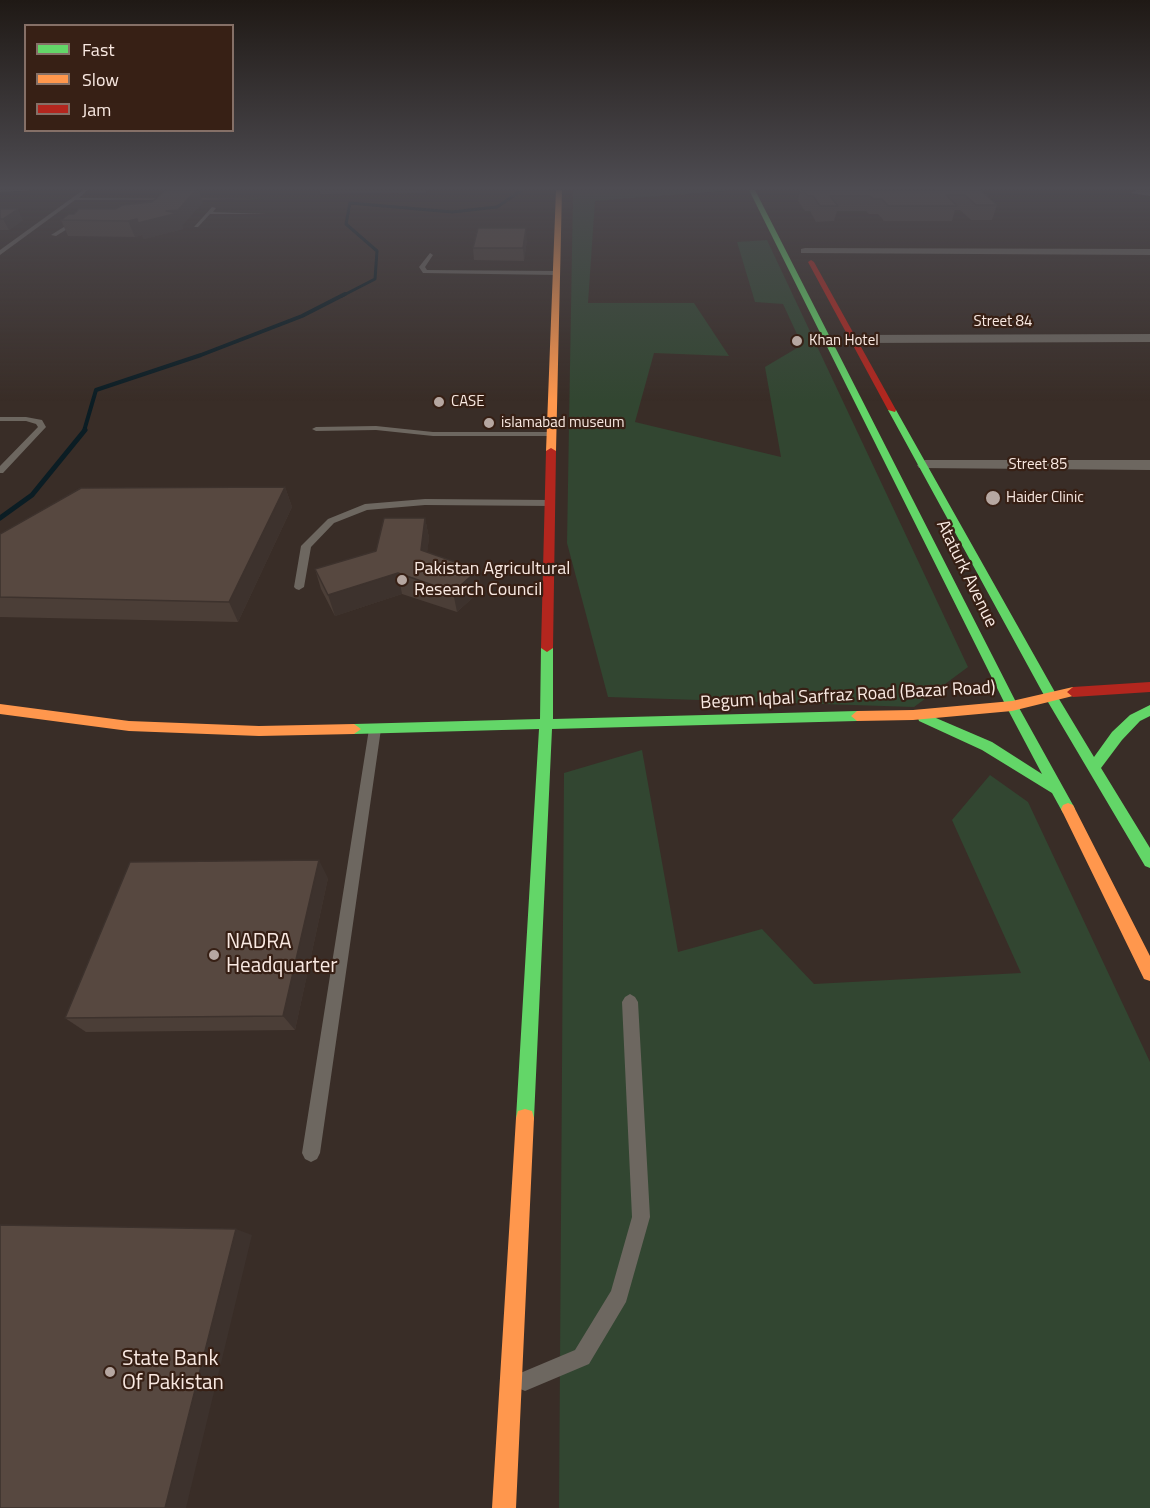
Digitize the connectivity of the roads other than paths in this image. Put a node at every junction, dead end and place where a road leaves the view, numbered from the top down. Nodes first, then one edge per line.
1 (426, 260) edge
2 (557, 260) edge
3 (788, 260) edge
4 (810, 260) edge
5 (557, 273) junction
6 (1150, 338) edge
7 (856, 339) junction
8 (0, 419) edge
9 (316, 429) dead end
10 (551, 434) junction
11 (925, 465) junction
12 (1150, 465) edge
13 (0, 471) edge
14 (551, 503) junction
15 (299, 587) dead end
16 (1150, 687) edge
17 (1051, 697) junction
18 (1012, 706) junction
19 (0, 709) edge
20 (1150, 710) edge
21 (913, 715) junction
22 (546, 725) junction
23 (375, 729) junction
24 (1095, 766) junction
25 (1059, 792) junction
26 (1146, 847) edge
27 (1150, 973) edge
28 (630, 1002) dead end
29 (311, 1153) dead end
30 (510, 1388) junction
31 (504, 1508) edge

1 - 5 lane
2 - 5 street
3 - 18 street, Ataturk Avenue
4 - 7 street, Ataturk Avenue
5 - 10 street
6 - 7 street, Street 84
7 - 11 street, Ataturk Avenue
8 - 13 lane
9 - 10 lane
10 - 14 street
11 - 12 street, Street 85
11 - 17 street, Ataturk Avenue
14 - 15 lane
14 - 22 street
16 - 17 street, Begum Iqbal Sarfraz Road (Bazar Road)
17 - 18 street, Begum Iqbal Sarfraz Road (Bazar Road)
17 - 24 street, Ataturk Avenue
18 - 21 street, Begum Iqbal Sarfraz Road (Bazar Road)
18 - 25 street, Ataturk Avenue
19 - 23 street, Begum Iqbal Sarfraz Road (Bazar Road)
20 - 24 street
21 - 22 street, Begum Iqbal Sarfraz Road (Bazar Road)
21 - 25 street
22 - 23 street, Begum Iqbal Sarfraz Road (Bazar Road)
22 - 30 street
23 - 29 lane
24 - 26 street, Ataturk Avenue
25 - 27 street, Ataturk Avenue
28 - 30 lane
30 - 31 street

